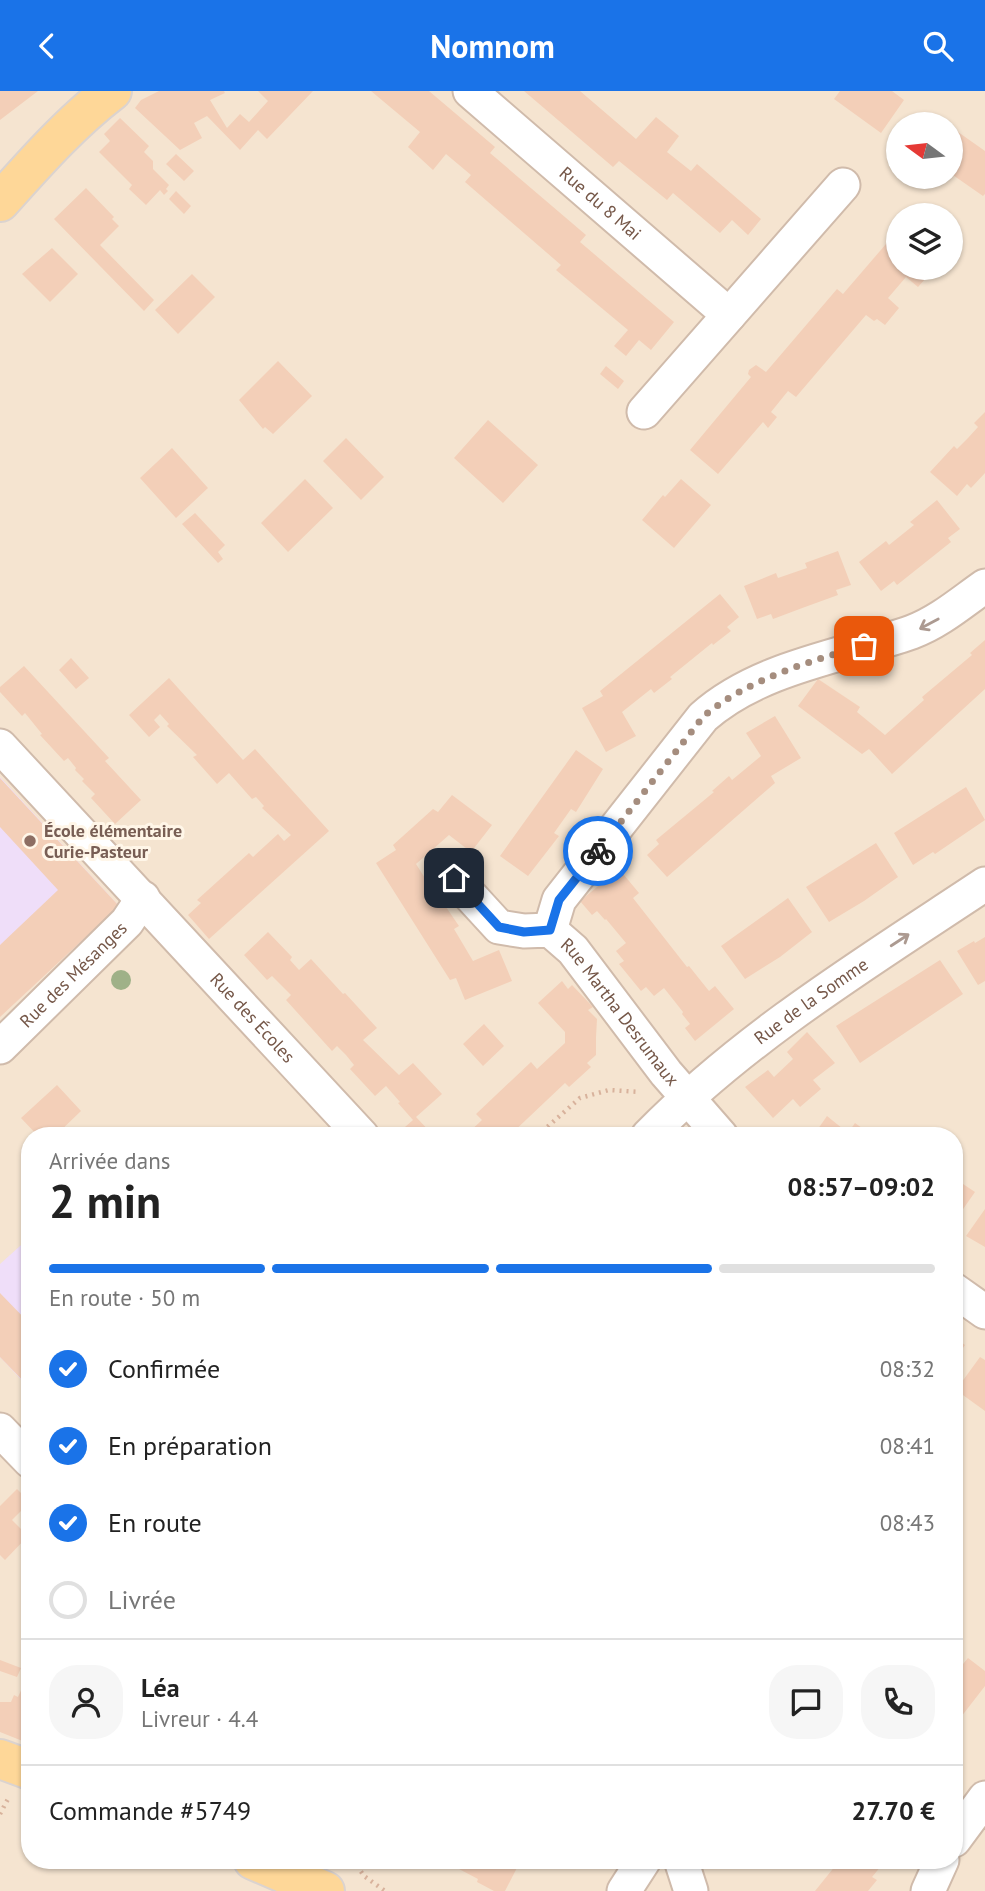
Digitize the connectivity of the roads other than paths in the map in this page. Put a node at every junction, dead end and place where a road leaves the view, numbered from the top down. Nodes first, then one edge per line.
1 (111, 91) edge
2 (470, 91) edge
3 (843, 185) dead end
4 (0, 202) edge
5 (730, 314) junction
6 (644, 412) dead end
7 (985, 586) edge
8 (0, 746) edge
9 (454, 878) dead end
10 (985, 884) edge
11 (143, 898) junction
12 (550, 930) junction
13 (0, 1047) edge
14 (677, 1084) junction
15 (354, 1127) edge
16 (653, 1127) edge
17 (713, 1127) edge
18 (963, 1297) edge
19 (985, 1313) edge
20 (0, 1430) edge
21 (21, 1452) edge
22 (0, 1759) edge
23 (21, 1767) edge
24 (985, 1798) edge
25 (963, 1828) edge
26 (274, 1869) edge
27 (639, 1869) edge
28 (684, 1869) edge
29 (938, 1869) edge
30 (325, 1891) edge
31 (624, 1891) edge
32 (691, 1891) edge
33 (928, 1891) edge

1 - 4 main road
2 - 5 street, Rue du 8 Mai
3 - 5 street
5 - 6 street
7 -> 12 street, Rue Martha Desrumaux
8 - 11 street, Rue des Écoles
9 - 12 street, Rue Martha Desrumaux
14 -> 10 street, Rue de la Somme
11 - 13 street, Rue des Mésanges
11 - 15 street, Rue des Écoles
12 - 14 street, Rue Martha Desrumaux
14 - 16 street, Rue de la Somme
14 - 17 street, Rue Martha Desrumaux
18 - 19 street
20 - 21 street
22 - 23 main road
24 - 25 street
26 - 30 main road
27 - 31 street
28 - 32 street
29 - 33 street

